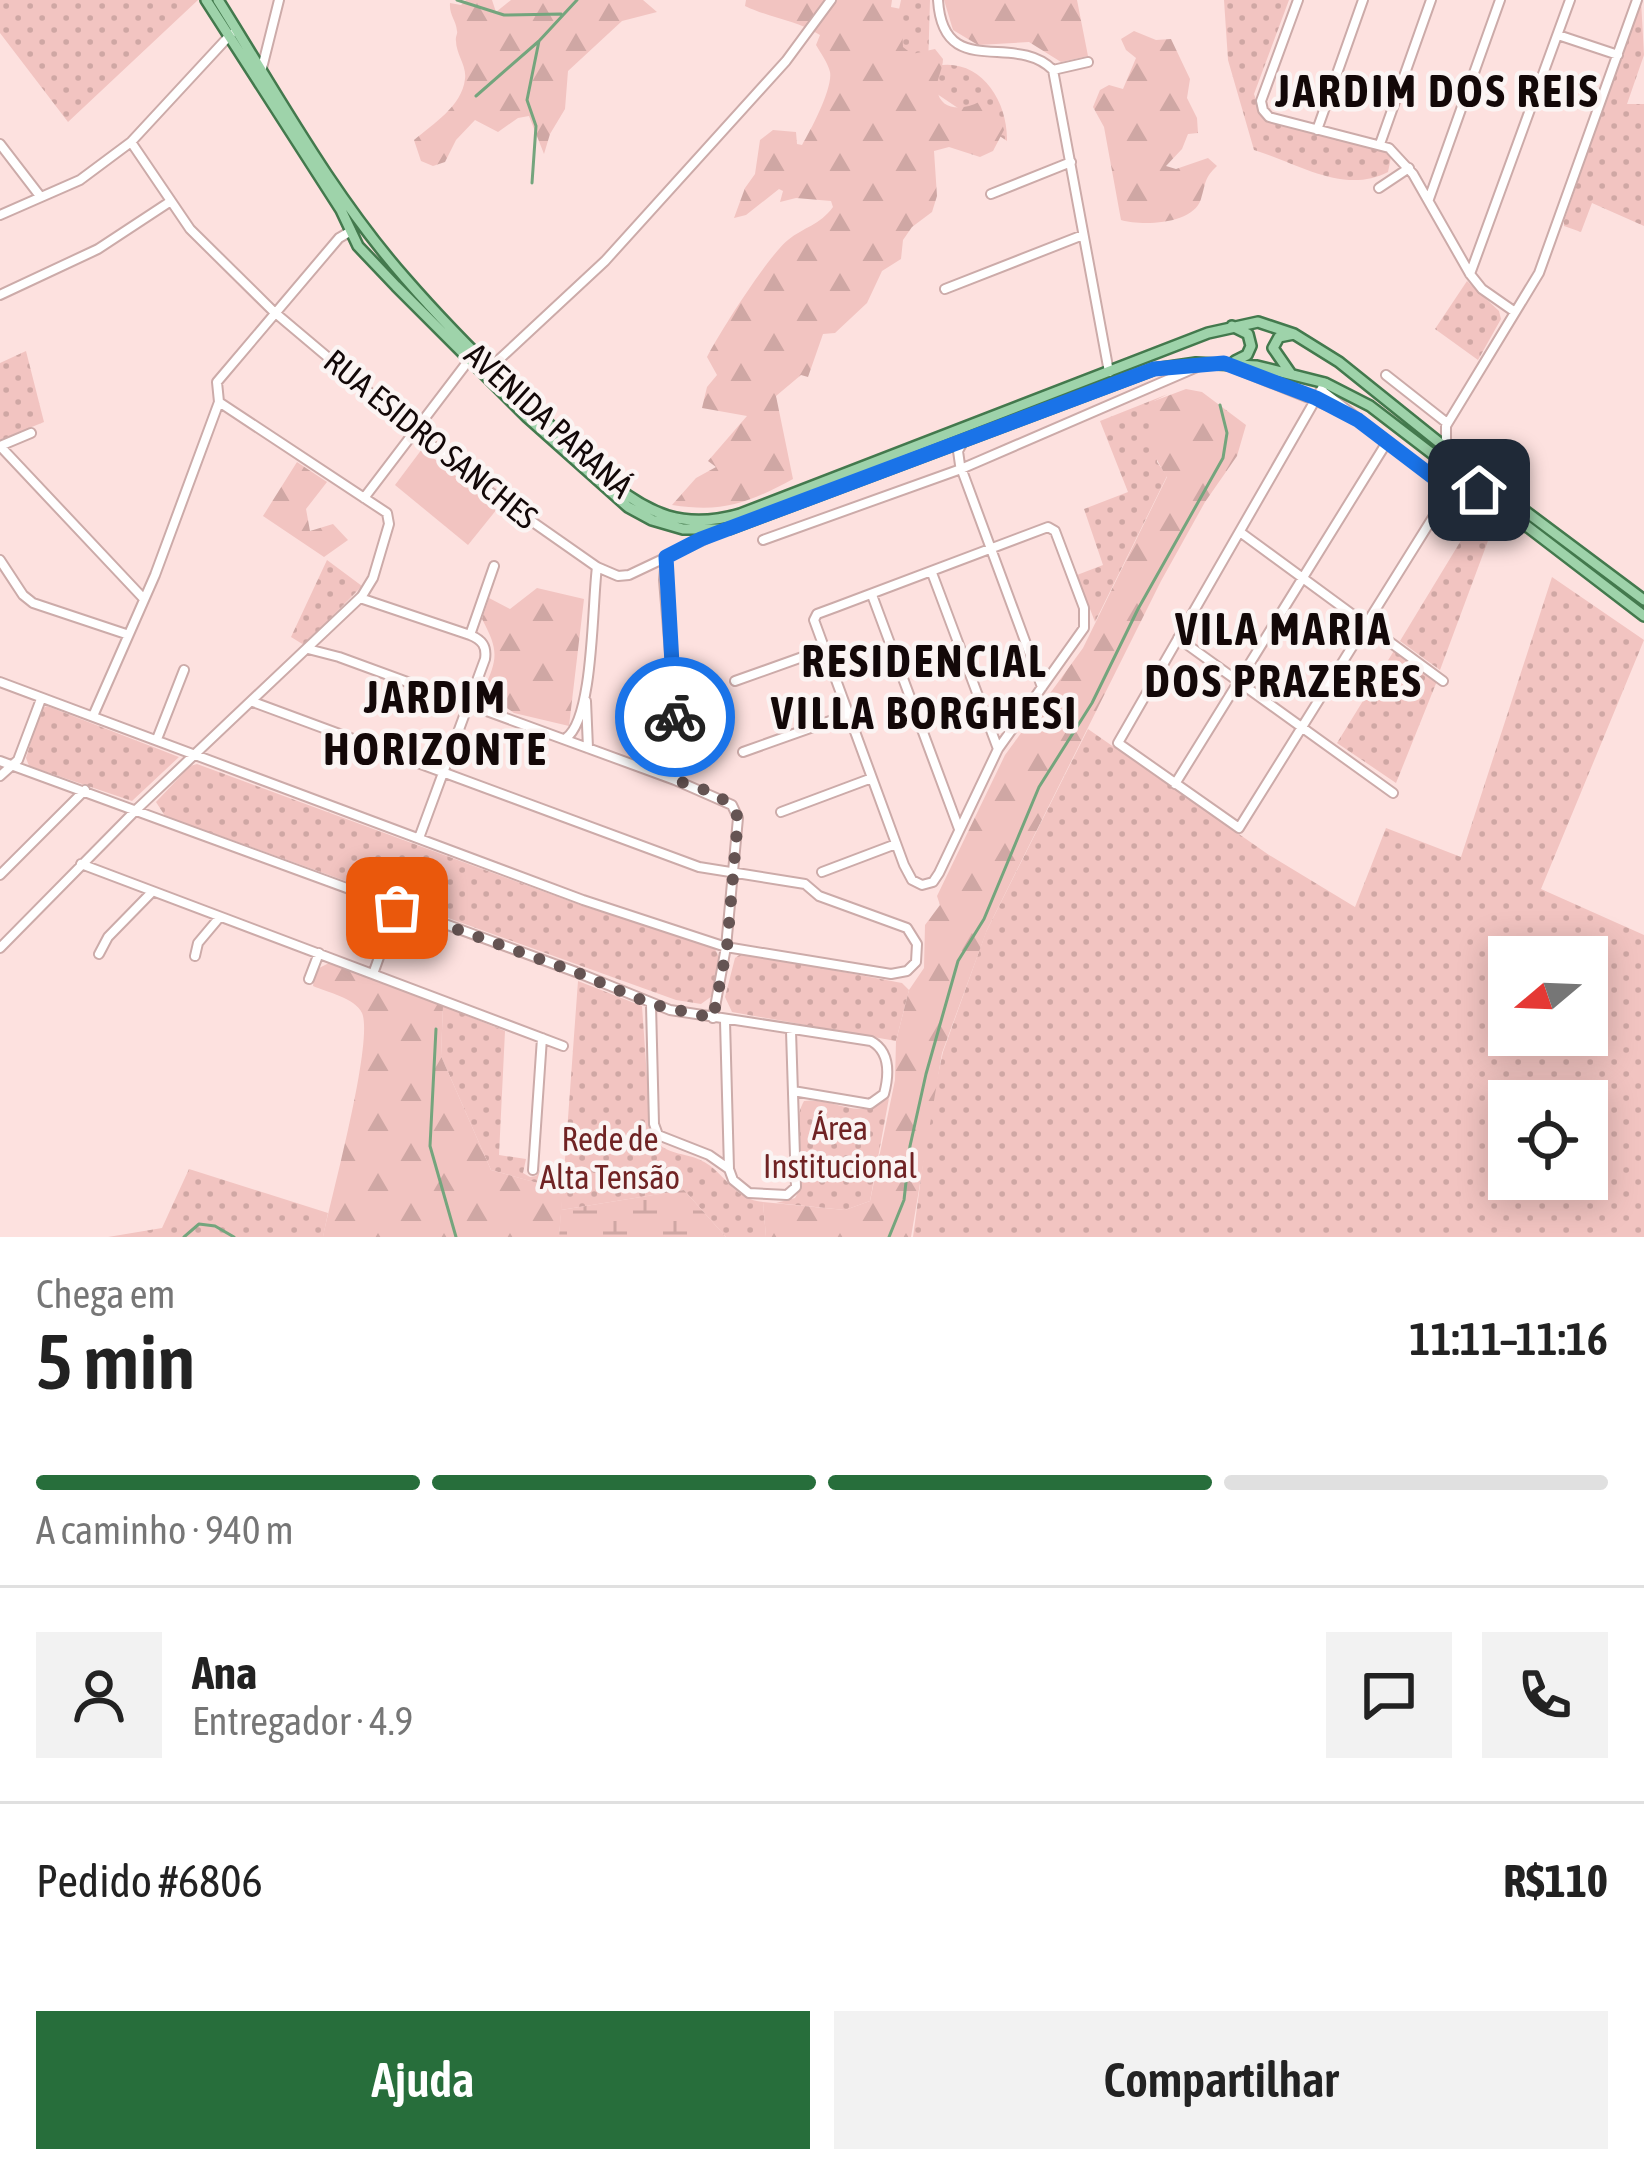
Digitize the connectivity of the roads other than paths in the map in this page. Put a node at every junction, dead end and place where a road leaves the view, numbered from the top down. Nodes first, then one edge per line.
1 (206, 0) edge
2 (218, 0) edge
3 (279, 0) edge
4 (831, 0) edge
5 (938, 0) edge
6 (1298, 0) edge
7 (1363, 0) edge
8 (1431, 0) edge
9 (1500, 0) edge
10 (1570, 0) edge
11 (1637, 0) edge
12 (231, 33) junction
13 (1558, 34) junction
14 (1618, 55) junction
15 (1088, 62) dead end
16 (1053, 70) junction
17 (260, 73) junction
18 (1317, 130) junction
19 (131, 142) junction
20 (0, 144) edge
21 (1380, 145) junction
22 (1071, 162) junction
23 (1411, 171) junction
24 (1439, 171) junction
25 (1379, 188) dead end
26 (991, 194) dead end
27 (40, 196) junction
28 (1429, 200) junction
29 (172, 201) junction
30 (0, 215) edge
31 (352, 231) junction
32 (1083, 235) junction
33 (1480, 245) junction
34 (1457, 248) junction
35 (1470, 274) junction
36 (405, 278) junction
37 (945, 290) dead end
38 (0, 295) edge
39 (1515, 312) junction
40 (276, 313) junction
41 (1231, 326) junction
42 (1294, 334) junction
43 (469, 360) junction
44 (1224, 363) junction
45 (1206, 364) junction
46 (490, 368) junction
47 (1109, 372) junction
48 (1292, 374) junction
49 (1386, 375) dead end
50 (1321, 390) junction
51 (218, 402) junction
52 (1447, 424) junction
53 (412, 432) junction
54 (32, 433) dead end
55 (1427, 434) junction
56 (965, 440) junction
57 (1387, 442) junction
58 (0, 446) edge
59 (1447, 449) junction
60 (936, 452) junction
61 (960, 467) junction
62 (1450, 490) junction
63 (1479, 490) junction
64 (364, 498) junction
65 (729, 529) junction
66 (1240, 532) junction
67 (763, 540) dead end
68 (992, 548) junction
69 (666, 557) junction
70 (0, 560) edge
71 (494, 566) dead end
72 (597, 567) junction
73 (646, 567) junction
74 (932, 573) junction
75 (1303, 578) junction
76 (664, 580) junction
77 (363, 594) junction
78 (872, 595) junction
79 (144, 599) junction
80 (1644, 599) edge
81 (1644, 616) edge
82 (1366, 625) junction
83 (126, 634) junction
84 (470, 634) junction
85 (322, 636) junction
86 (1178, 638) junction
87 (308, 649) junction
88 (822, 650) junction
89 (339, 657) junction
90 (1033, 657) junction
91 (184, 670) dead end
92 (1056, 671) junction
93 (1442, 681) dead end
94 (0, 682) edge
95 (735, 682) dead end
96 (1239, 682) junction
97 (1042, 688) junction
98 (586, 689) junction
99 (41, 699) junction
100 (253, 702) junction
101 (468, 704) junction
102 (847, 715) junction
103 (93, 716) junction
104 (987, 720) junction
105 (1302, 728) junction
106 (1009, 733) junction
107 (564, 738) junction
108 (157, 740) junction
109 (588, 748) junction
110 (998, 749) junction
111 (743, 752) dead end
112 (195, 755) junction
113 (0, 761) edge
114 (13, 765) junction
115 (444, 772) junction
116 (0, 776) edge
117 (872, 778) junction
118 (675, 780) junction
119 (1175, 784) junction
120 (85, 790) junction
121 (1393, 793) dead end
122 (152, 794) junction
123 (946, 794) junction
124 (110, 799) junction
125 (970, 808) junction
126 (137, 809) junction
127 (781, 812) dead end
128 (161, 818) junction
129 (121, 825) junction
130 (960, 831) junction
131 (419, 838) junction
132 (896, 844) junction
133 (81, 864) junction
134 (732, 871) junction
135 (822, 872) dead end
136 (0, 874) edge
137 (151, 893) junction
138 (397, 908) junction
139 (220, 918) junction
140 (727, 947) junction
141 (0, 948) edge
142 (319, 953) junction
143 (98, 954) dead end
144 (195, 956) dead end
145 (373, 974) junction
146 (309, 979) dead end
147 (651, 1004) junction
148 (713, 1018) junction
149 (725, 1021) junction
150 (791, 1031) junction
151 (542, 1038) junction
152 (563, 1046) dead end
153 (794, 1091) junction
154 (533, 1169) dead end
155 (729, 1169) junction

1 - 12 main road, AVENIDA PARANÁ
2 - 12 main road, AVENIDA PARANÁ
3 - 17 street
4 - 46 street
5 - 16 street
6 - 18 street
7 - 18 street
8 - 21 street
9 - 24 street
10 - 13 street
11 - 14 street
12 - 17 main road, AVENIDA PARANÁ
12 - 19 street
12 - 31 main road, AVENIDA PARANÁ
13 - 14 street
13 - 33 street
14 - 39 street
15 - 16 street
16 - 22 street
17 - 36 main road, AVENIDA PARANÁ
18 - 21 street
19 - 27 street
19 - 29 street, RUA ESIDRO SANCHES
20 - 27 street
21 - 23 street
22 - 26 street
22 - 32 street
23 - 24 street
23 - 25 street
23 - 28 street
24 - 28 street
27 - 30 street
28 - 34 street
29 - 38 street
29 - 40 street, RUA ESIDRO SANCHES
31 - 36 main road
31 - 40 street
31 - 43 main road, AVENIDA PARANÁ
32 - 37 street
32 - 47 street
33 - 34 street
33 - 35 street
34 - 35 street
35 - 39 street
36 - 46 main road, AVENIDA PARANÁ
39 - 52 street
40 - 51 street
40 - 53 street, RUA ESIDRO SANCHES
41 - 42 main road, AVENIDA PARANÁ
41 - 44 main road
41 - 47 main road, AVENIDA PARANÁ
42 - 48 main road
42 - 55 main road, AVENIDA PARANÁ
43 - 53 street
43 - 65 main road, AVENIDA PARANÁ
44 - 45 main road, AVENIDA PARANÁ
44 - 48 main road, AVENIDA PARANÁ
44 - 50 street, AVENIDA PARANÁ
45 - 56 main road, AVENIDA PARANÁ
45 - 61 street
46 - 47 main road, AVENIDA PARANÁ
48 - 50 main road, AVENIDA PARANÁ
49 - 52 street
50 - 57 street, AVENIDA PARANÁ
50 - 63 main road, AVENIDA PARANÁ
50 - 66 street
51 - 64 street
51 - 79 street
52 - 55 street
52 - 59 street
53 - 64 street
53 - 72 street, RUA ESIDRO SANCHES
54 - 58 street
55 - 59 main road, AVENIDA PARANÁ
56 - 60 main road, AVENIDA PARANÁ
56 - 61 street
57 - 62 street, AVENIDA PARANÁ
57 - 75 street
58 - 79 street
59 - 80 main road, AVENIDA PARANÁ
60 - 61 street
60 - 65 main road, AVENIDA PARANÁ
61 - 67 street
61 - 68 street
62 - 63 street
62 - 82 street
63 - 81 main road, AVENIDA PARANÁ
64 - 77 street
65 - 69 street
66 - 75 street
66 - 86 street
68 - 74 street
68 - 90 street
68 - 92 street
69 - 73 street
69 - 76 street
70 - 83 street
71 - 84 street
72 - 73 street
72 - 98 street
73 - 76 street
74 - 78 street
74 - 104 street
75 - 82 street
75 - 96 street
76 - 118 street
77 - 84 street
77 - 85 street
78 - 88 street
78 - 123 street
79 - 83 street
82 - 93 street
82 - 105 street
83 - 103 street
84 - 101 street
85 - 87 street
85 - 89 street
86 - 96 street
86 - 119 street
87 - 89 street
87 - 100 street
88 - 95 street
88 - 102 street
89 - 101 street
90 - 92 street
90 - 97 street
91 - 108 street
92 - 97 street
94 - 99 street
96 - 105 street
96 - 119 street
97 - 106 street
98 - 107 street
98 - 109 street
99 - 103 street
99 - 114 street
100 - 112 street
100 - 115 street
101 - 107 street
101 - 115 street
102 - 111 street
102 - 117 street
103 - 108 street
104 - 106 street
104 - 110 street
105 - 119 street
105 - 121 street
106 - 110 street
107 - 109 street
108 - 112 street
109 - 118 street
110 - 125 street
112 - 122 street
112 - 131 street
113 - 114 street
114 - 116 street
114 - 120 street
115 - 131 street
115 - 134 street
117 - 127 street
117 - 132 street
118 - 134 street
120 - 124 street
120 - 136 street
122 - 126 street
122 - 128 street
123 - 125 street
123 - 130 street
124 - 126 street
124 - 129 street
125 - 130 street
126 - 128 street
126 - 129 street
128 - 138 street
129 - 133 street
130 - 132 street
131 - 140 street
132 - 135 street
133 - 137 street
133 - 141 street
134 - 140 street
134 - 140 street
137 - 139 street
137 - 143 street
138 - 145 street
138 - 147 street
139 - 142 street
139 - 144 street
140 - 148 street
142 - 145 street
142 - 146 street
145 - 151 street
147 - 148 street
147 - 155 street
148 - 149 street
149 - 150 street
149 - 155 street
150 - 153 street
150 - 153 street
151 - 152 street
151 - 154 street
153 - 155 street

